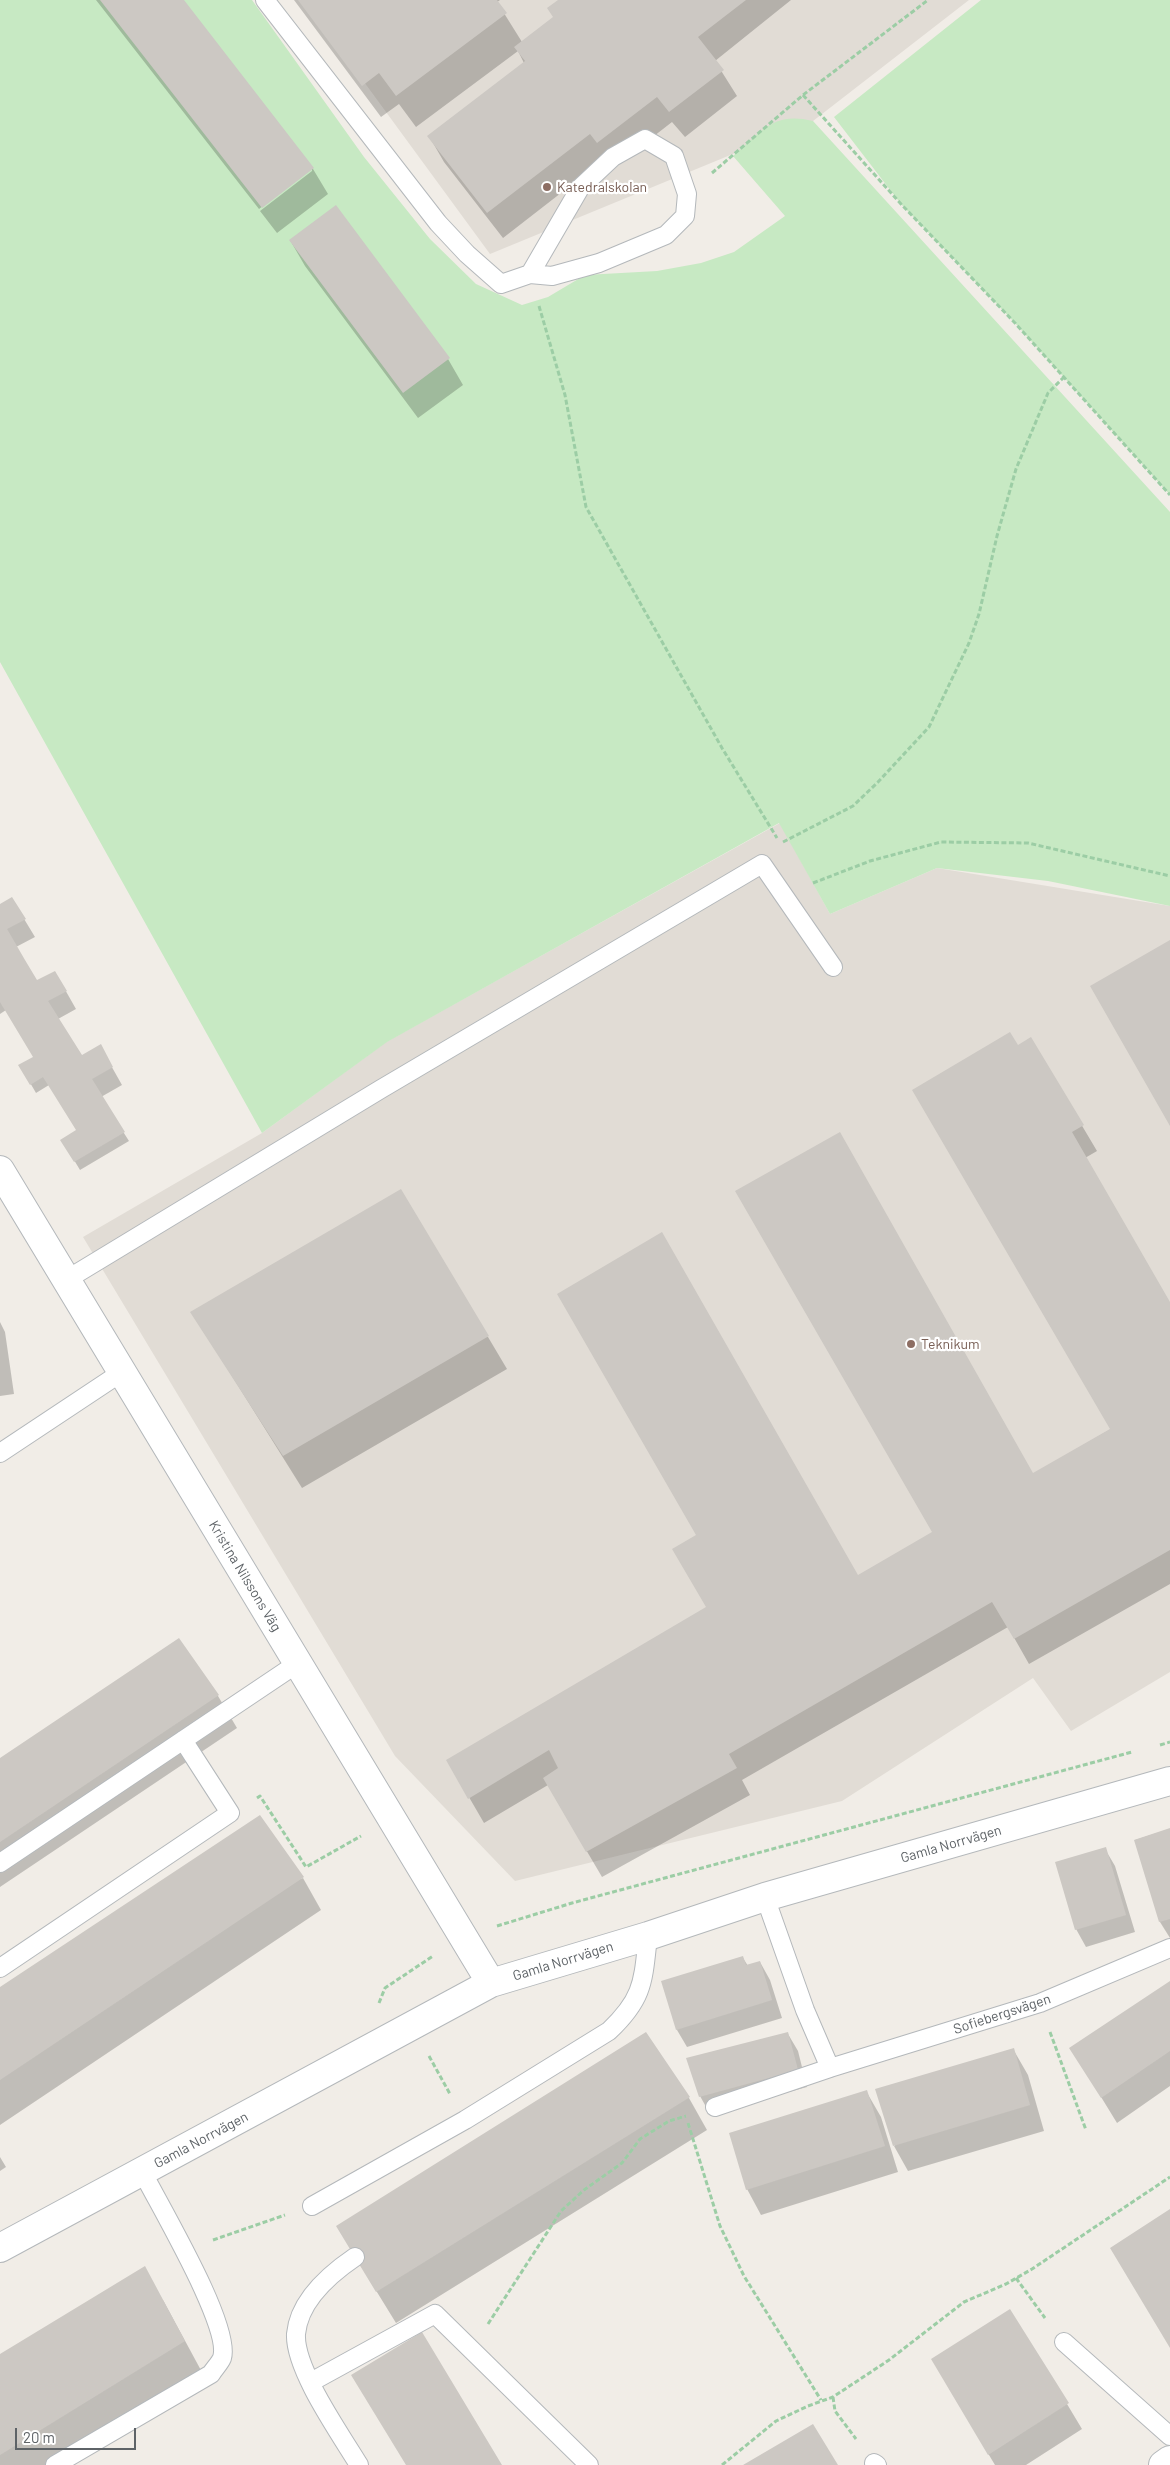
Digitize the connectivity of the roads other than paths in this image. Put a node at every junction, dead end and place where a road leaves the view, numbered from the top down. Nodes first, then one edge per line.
1 (265, 0) edge
2 (530, 274) junction
3 (833, 967) dead end
4 (0, 1170) edge
5 (66, 1280) junction
6 (122, 1372) junction
7 (0, 1453) edge
8 (298, 1663) junction
9 (183, 1740) junction
10 (1170, 1781) edge
11 (0, 1863) edge
12 (765, 1897) junction
13 (648, 1936) junction
14 (1170, 1948) edge
15 (0, 1968) edge
16 (491, 1983) junction
17 (830, 2068) junction
18 (715, 2107) road end
19 (142, 2172) junction
20 (312, 2206) road end
21 (0, 2248) edge
22 (355, 2257) dead end
23 (1064, 2342) road end
24 (311, 2382) junction
25 (1170, 2436) edge
26 (1170, 2460) edge
27 (55, 2465) edge
28 (359, 2465) edge
29 (589, 2465) edge
30 (1162, 2465) edge

1 - 2 lane
2 - 2 lane
3 - 5 lane
4 - 5 street, Kristina Nilssons Väg
5 - 6 street, Kristina Nilssons Väg
6 - 7 lane
6 - 8 street, Kristina Nilssons Väg
8 - 9 lane
8 - 16 street, Kristina Nilssons Väg
9 - 11 lane
9 - 15 lane
10 - 12 street, Gamla Norrvägen
12 - 13 street, Gamla Norrvägen
12 - 17 lane
13 - 16 street, Gamla Norrvägen
13 - 20 lane
14 - 17 lane, Sofiebergsvägen
16 - 19 street, Gamla Norrvägen
17 - 18 lane, Sofiebergsvägen
19 - 21 street, Gamla Norrvägen
19 - 27 lane
22 - 24 lane
23 - 25 lane
24 - 28 lane
24 - 29 lane
26 - 30 street

